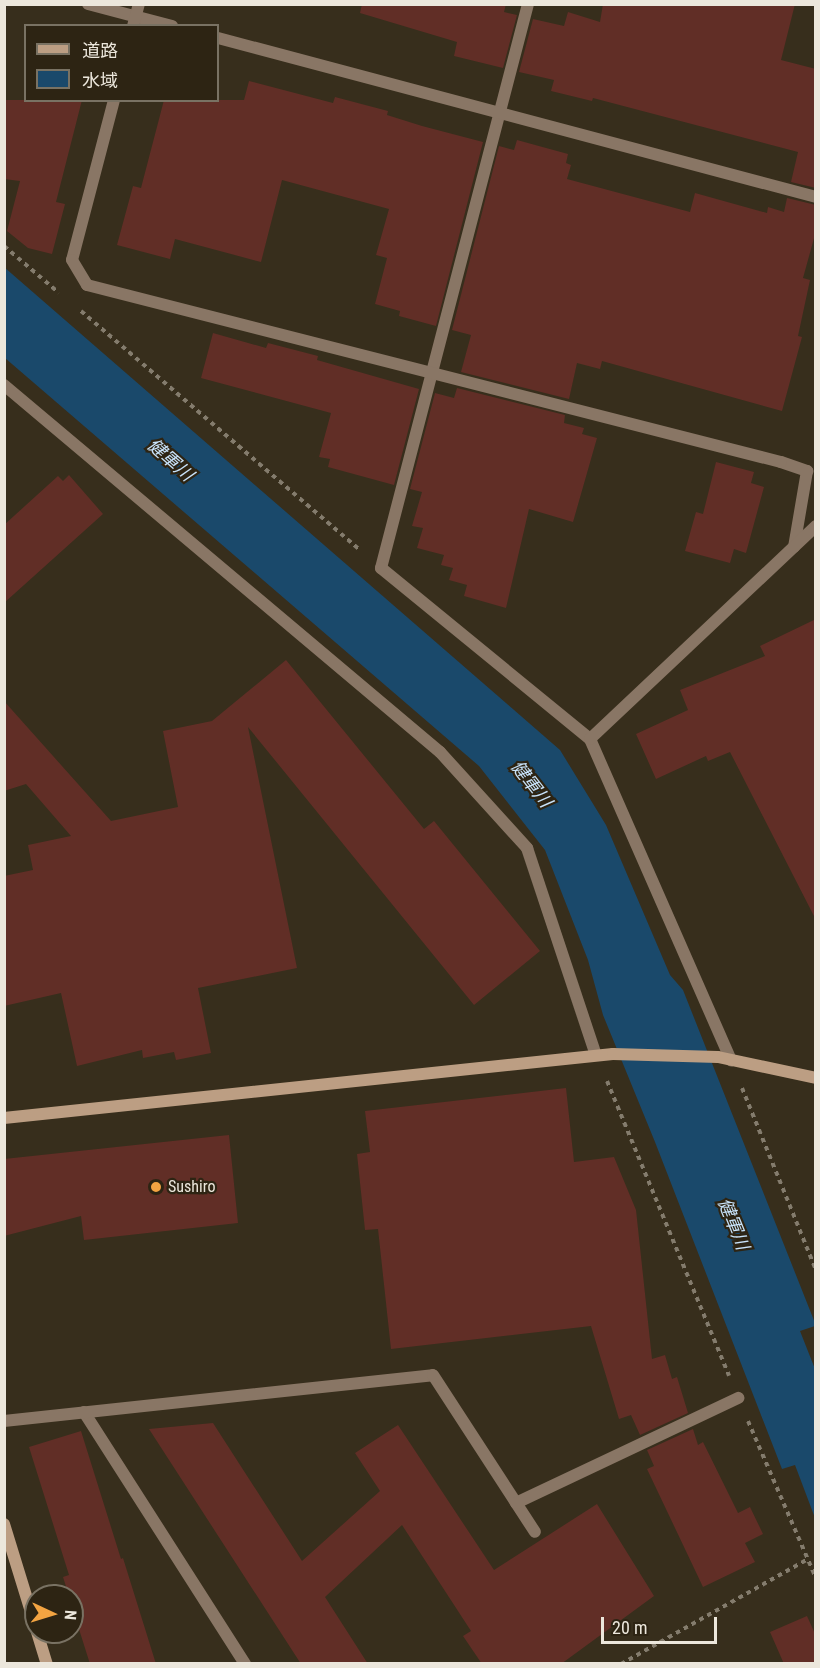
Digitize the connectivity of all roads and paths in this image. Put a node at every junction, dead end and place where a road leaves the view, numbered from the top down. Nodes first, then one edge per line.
1 (88, 4) edge
2 (528, 4) edge
3 (136, 15) edge
4 (165, 24) edge
5 (219, 38) edge
6 (113, 102) edge
7 (499, 112) junction
8 (816, 197) edge
9 (4, 246) edge
10 (67, 300) dead end
11 (76, 307) dead end
12 (432, 373) junction
13 (4, 385) edge
14 (816, 526) edge
15 (794, 547) junction
16 (381, 568) junction
17 (590, 739) junction
18 (596, 1055) junction
19 (724, 1058) junction
20 (816, 1078) edge
21 (4, 1118) edge
22 (816, 1270) edge
23 (738, 1398) junction
24 (84, 1412) junction
25 (4, 1421) edge
26 (516, 1503) junction
27 (4, 1524) edge
28 (535, 1532) dead end
29 (808, 1559) junction
30 (816, 1578) edge
31 (24, 1588) edge
32 (41, 1644) edge
33 (47, 1664) edge
34 (245, 1664) edge
35 (621, 1664) edge

1 - 3 street
2 - 7 street
3 - 4 street
5 - 7 street
6 - 12 street
7 - 8 street
7 - 12 street
9 - 10 path
11 - 16 path
12 - 15 street
12 - 16 street
13 - 18 street
14 - 15 street
15 - 17 street
16 - 17 street
17 - 19 street
18 - 19 street
18 - 21 street
18 - 23 path
19 - 20 street
19 - 22 path
23 - 26 street
23 - 29 path
24 - 25 street
24 - 26 street
24 - 34 street
26 - 28 street
27 - 31 street
29 - 30 path
29 - 35 path
32 - 33 street

